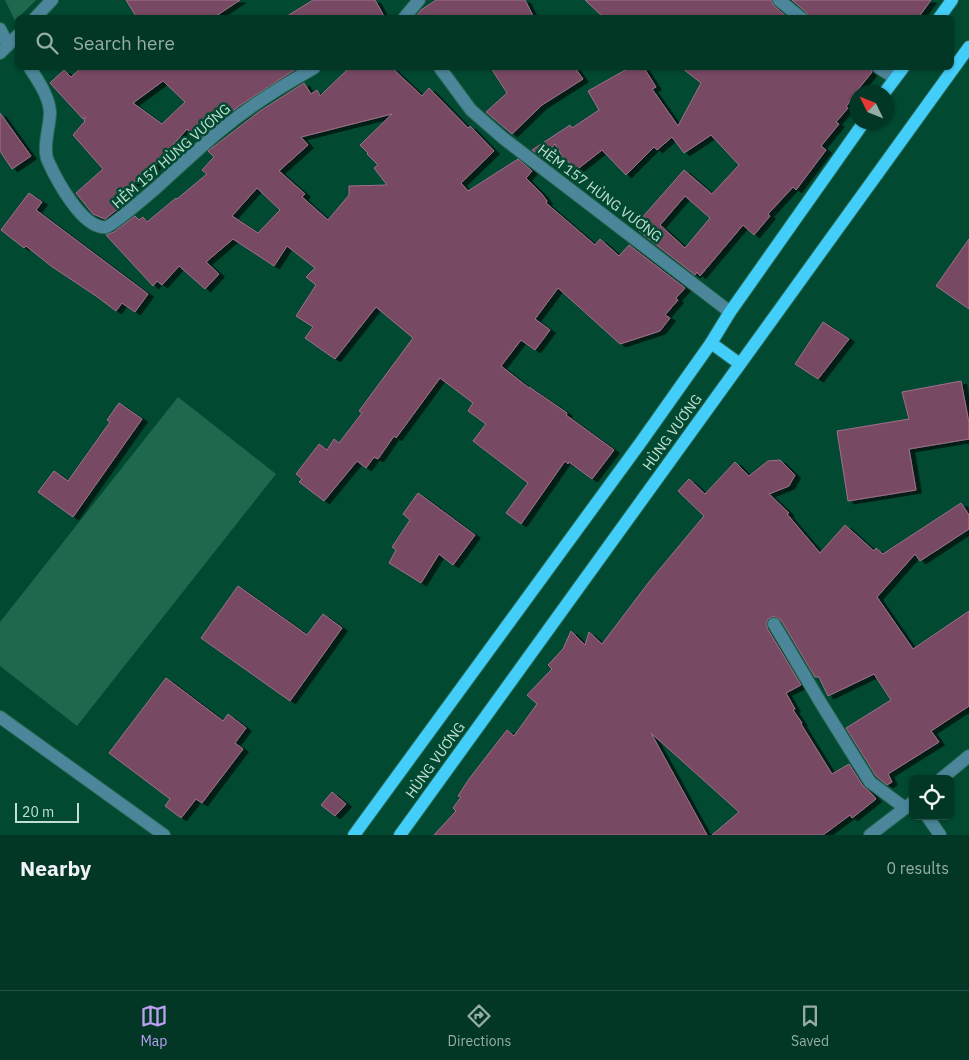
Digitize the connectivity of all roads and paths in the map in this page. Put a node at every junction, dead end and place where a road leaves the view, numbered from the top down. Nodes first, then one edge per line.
1 (52, 0) edge
2 (419, 0) edge
3 (779, 0) edge
4 (952, 0) edge
5 (38, 15) edge
6 (406, 15) edge
7 (797, 15) edge
8 (942, 15) edge
9 (0, 29) edge
10 (11, 44) edge
11 (969, 47) edge
12 (954, 68) edge
13 (31, 70) edge
14 (311, 70) edge
15 (441, 70) edge
16 (886, 70) edge
17 (952, 70) edge
18 (899, 73) edge
19 (890, 85) edge
20 (858, 130) edge
21 (730, 312) junction
22 (711, 343) junction
23 (740, 364) junction
24 (774, 624) dead end
25 (0, 717) edge
26 (969, 756) edge
27 (946, 775) edge
28 (909, 805) edge
29 (930, 820) edge
30 (164, 835) edge
31 (354, 835) edge
32 (400, 835) edge
33 (870, 835) edge
34 (940, 835) edge

1 - 5 street
2 - 6 street
3 - 7 street
4 - 8 main road
9 - 10 street
11 - 12 main road, HÙNG VƯƠNG
13 - 14 street, HẺM 157 HÙNG VƯƠNG
15 - 21 street, HẺM 157 HÙNG VƯƠNG
16 - 18 street
17 - 23 main road, HÙNG VƯƠNG
18 - 19 main road
20 - 21 main road, HÙNG VƯƠNG
21 - 22 main road, HÙNG VƯƠNG
22 - 23 main road
22 - 31 main road, HÙNG VƯƠNG
23 - 32 main road, HÙNG VƯƠNG
24 - 28 street
25 - 30 street
26 - 27 street
28 - 33 street
29 - 34 street

